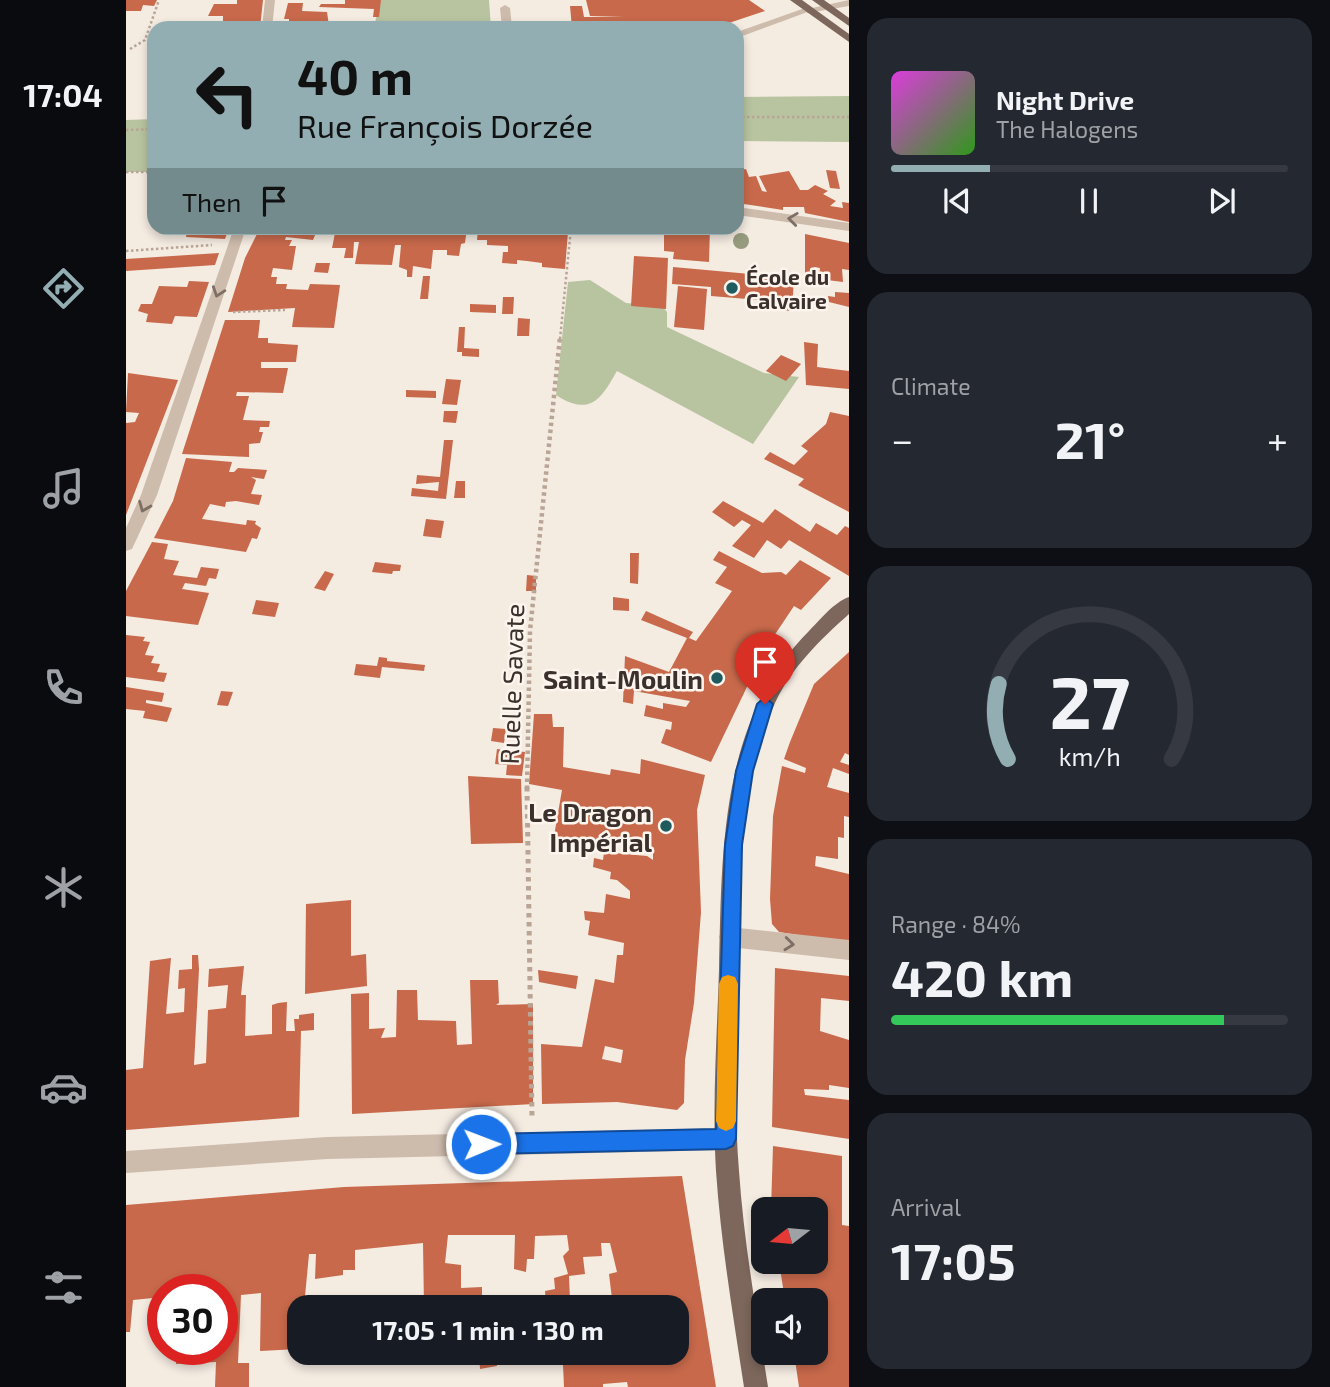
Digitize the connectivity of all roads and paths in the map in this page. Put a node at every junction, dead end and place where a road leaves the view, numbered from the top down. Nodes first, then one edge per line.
1 (159, 0) edge
2 (270, 0) edge
3 (795, 0) edge
4 (849, 2) edge
5 (821, 3) edge
6 (505, 8) dead end
7 (808, 10) junction
8 (152, 21) edge
9 (268, 21) edge
10 (506, 21) edge
11 (849, 23) edge
12 (744, 33) edge
13 (147, 34) edge
14 (849, 39) edge
15 (130, 49) dead end
16 (744, 117) edge
17 (849, 117) edge
18 (147, 129) edge
19 (126, 130) edge
20 (126, 172) edge
21 (147, 172) edge
22 (744, 212) edge
23 (849, 228) edge
24 (238, 235) edge
25 (570, 235) edge
26 (234, 245) junction
27 (126, 251) edge
28 (285, 310) dead end
29 (212, 311) junction
30 (126, 545) edge
31 (849, 604) edge
32 (729, 937) junction
33 (849, 950) edge
34 (726, 1139) junction
35 (533, 1143) junction
36 (126, 1162) edge
37 (756, 1387) edge

1 - 8 path
2 - 9 street
3 - 7 main road
4 - 5 street
5 - 7 street
5 - 11 main road
6 - 10 lane
7 - 12 lane
7 - 14 main road
13 - 15 path
16 - 17 path
18 - 19 path
20 - 21 path
23 -> 22 street
24 - 26 street
25 - 35 path, Ruelle Savate
26 - 27 path
26 -> 29 street
28 - 29 path
29 -> 30 street
31 - 32 main road
32 -> 33 street
32 - 34 main road
34 - 35 street
34 - 37 main road
35 - 36 street

